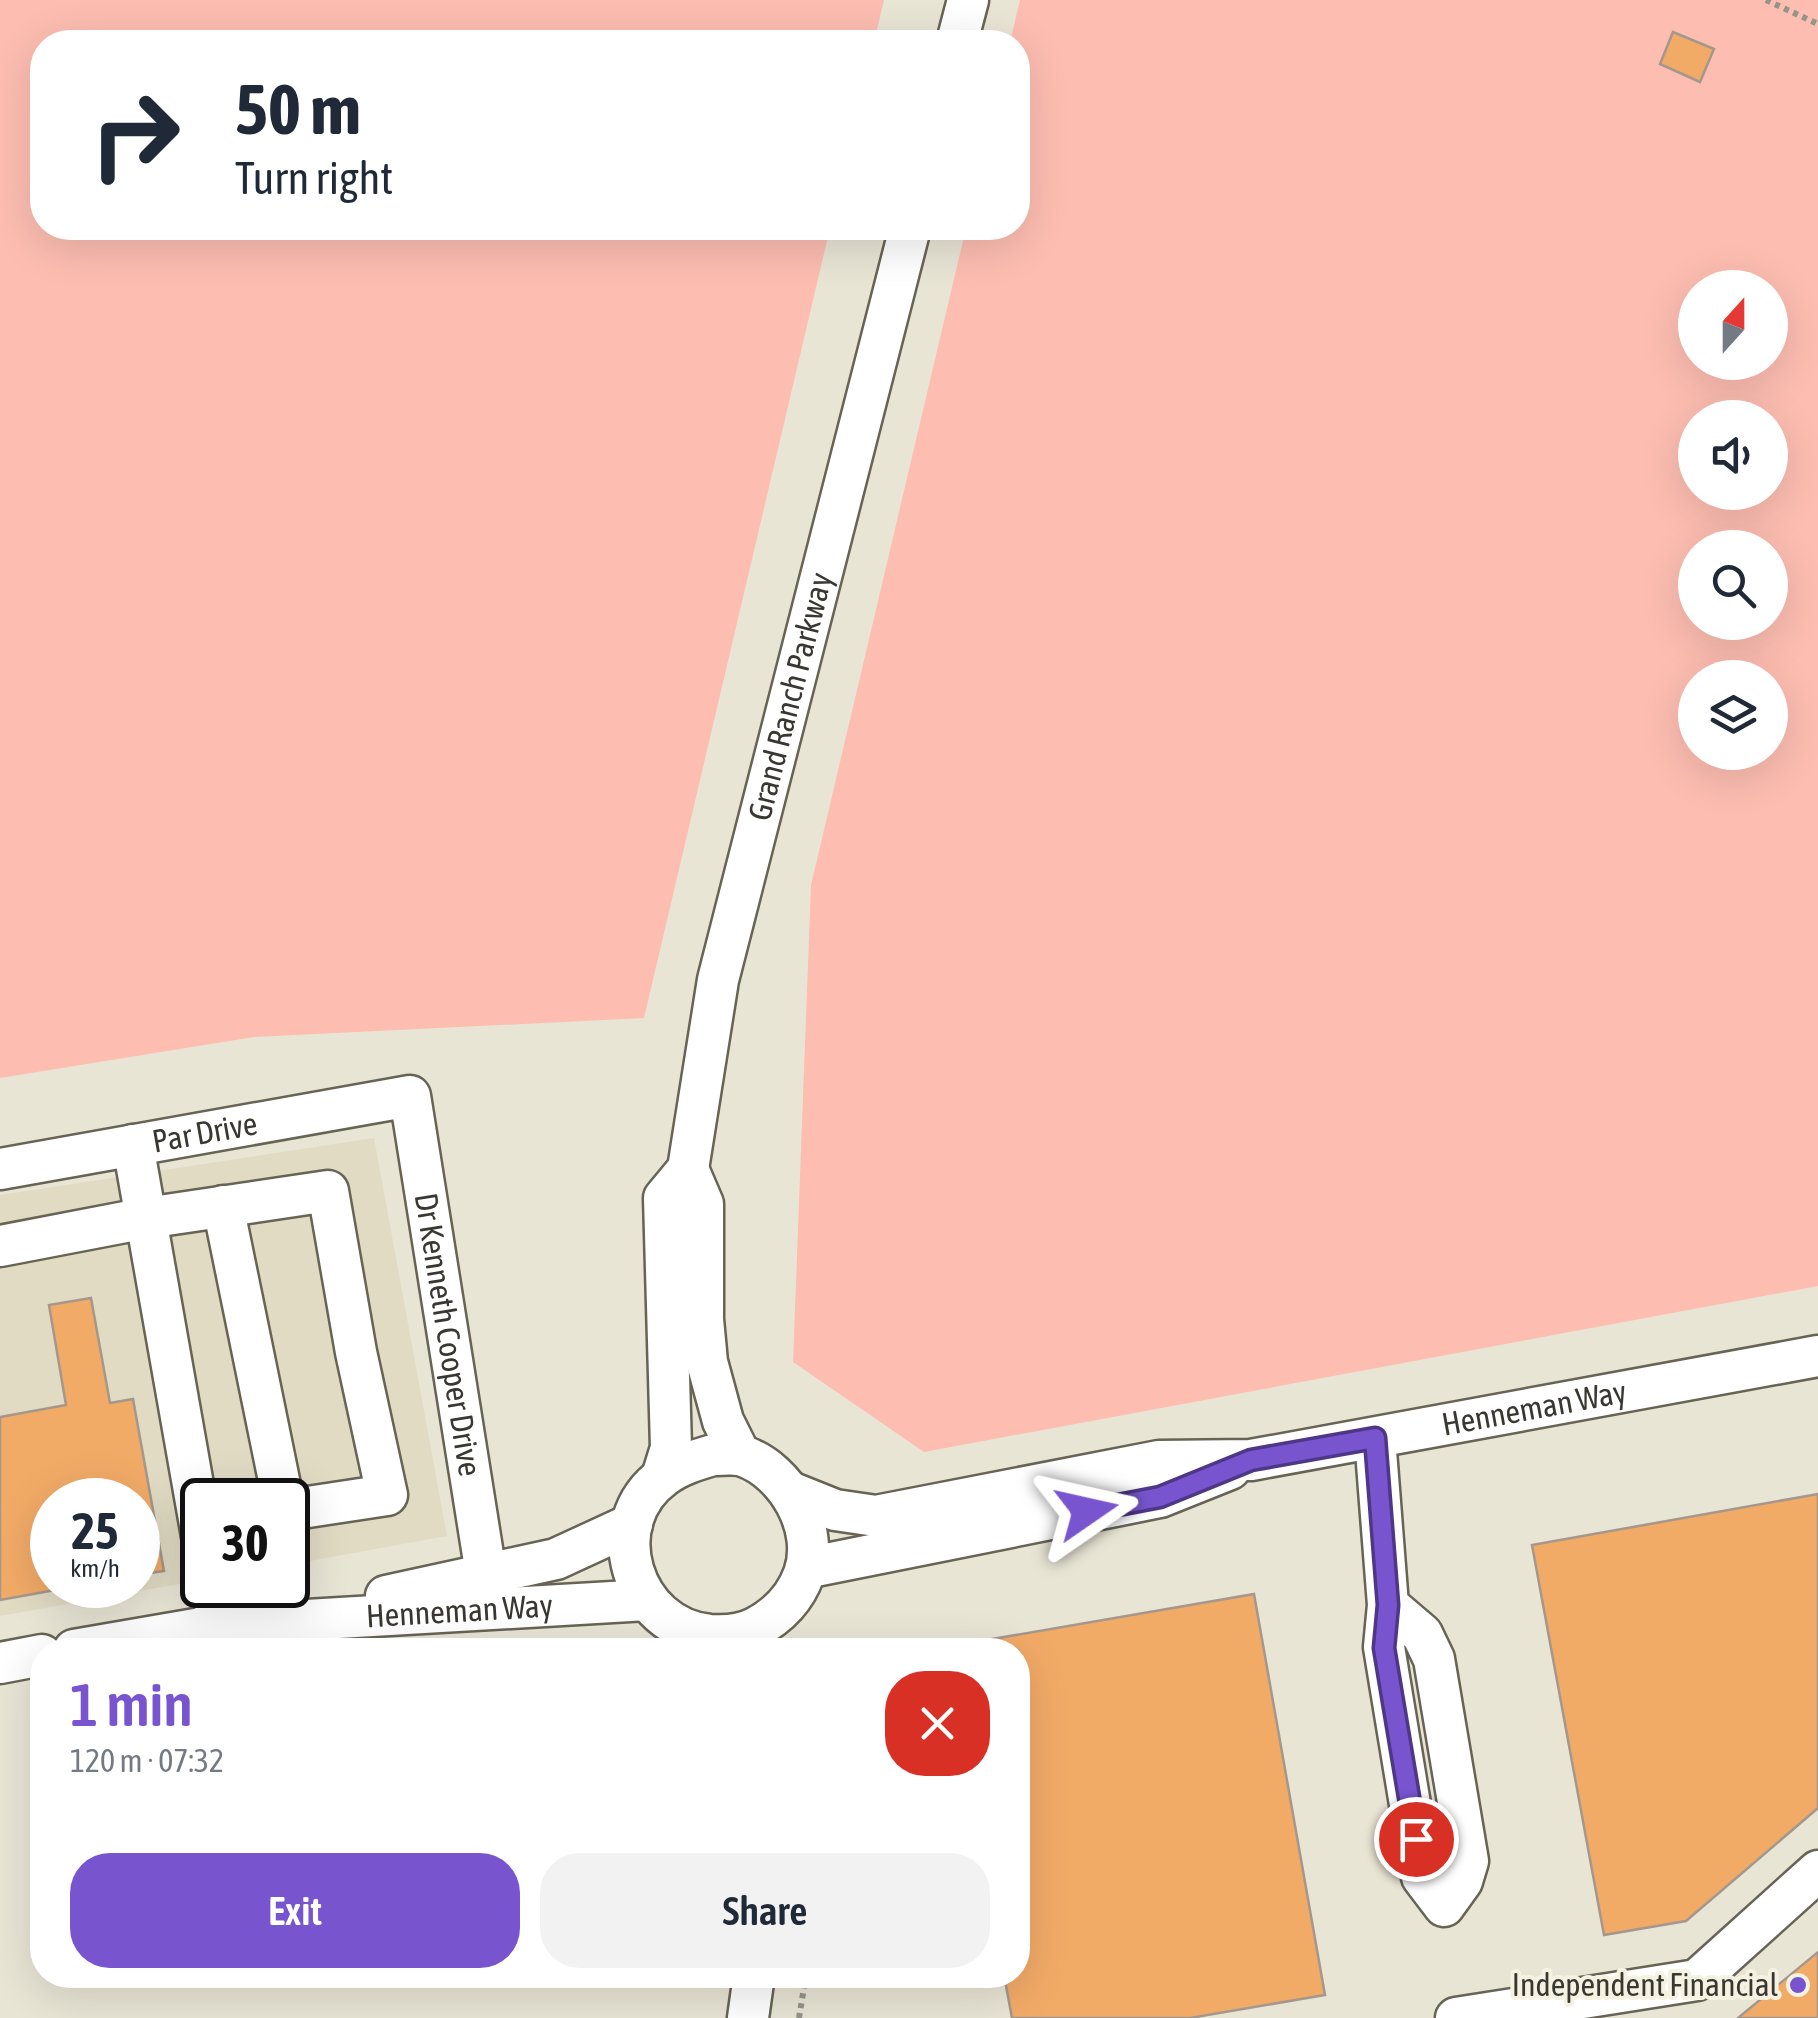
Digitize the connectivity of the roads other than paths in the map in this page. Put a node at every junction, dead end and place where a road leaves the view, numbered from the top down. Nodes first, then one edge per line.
1 (968, 0) edge
2 (960, 30) edge
3 (907, 240) edge
4 (410, 1096) joint
5 (133, 1146) junction
6 (0, 1169) edge
7 (688, 1169) junction
8 (223, 1206) junction
9 (146, 1218) junction
10 (0, 1246) edge
11 (1818, 1356) edge
12 (1375, 1438) junction
13 (740, 1455) junction
14 (1251, 1460) junction
15 (662, 1477) junction
16 (193, 1478) edge
17 (279, 1478) edge
18 (790, 1492) junction
19 (310, 1506) edge
20 (632, 1524) junction
21 (806, 1568) junction
22 (486, 1574) junction
23 (647, 1600) junction
24 (788, 1604) junction
25 (1388, 1605) junction
26 (215, 1608) edge
27 (270, 1622) junction
28 (219, 1626) junction
29 (146, 1638) edge
30 (697, 1638) edge
31 (717, 1638) edge
32 (778, 1638) edge
33 (30, 1657) edge
34 (0, 1663) edge
35 (1818, 1871) edge
36 (752, 1988) edge
37 (748, 2018) edge
38 (1456, 2018) edge

1 - 2 street
3 - 7 street, Grand Ranch Parkway
4 - 5 street, Par Drive
4 - 22 street, Dr Kenneth Cooper Drive
5 - 6 street, Par Drive
5 - 9 street
7 - 13 street, Grand Ranch Parkway
7 - 15 street, Grand Ranch Parkway
8 - 9 street
8 - 17 street
8 - 19 street
9 - 10 street
9 - 16 street
11 - 12 street, Henneman Way
12 - 14 street, Henneman Way
12 - 25 street
13 - 15 street
13 - 18 street
14 - 18 street, Henneman Way
14 - 21 street, Henneman Way
15 - 20 street
18 - 21 street
20 - 22 street, Henneman Way
20 - 23 street
21 - 24 street
22 - 27 street, Henneman Way
23 - 27 street, Henneman Way
23 - 30 street
24 - 31 street
24 - 32 street
25 - 25 street
26 - 28 street
27 - 28 street, Henneman Way
28 - 29 street, Henneman Way
33 - 34 street
35 - 38 street
36 - 37 street

